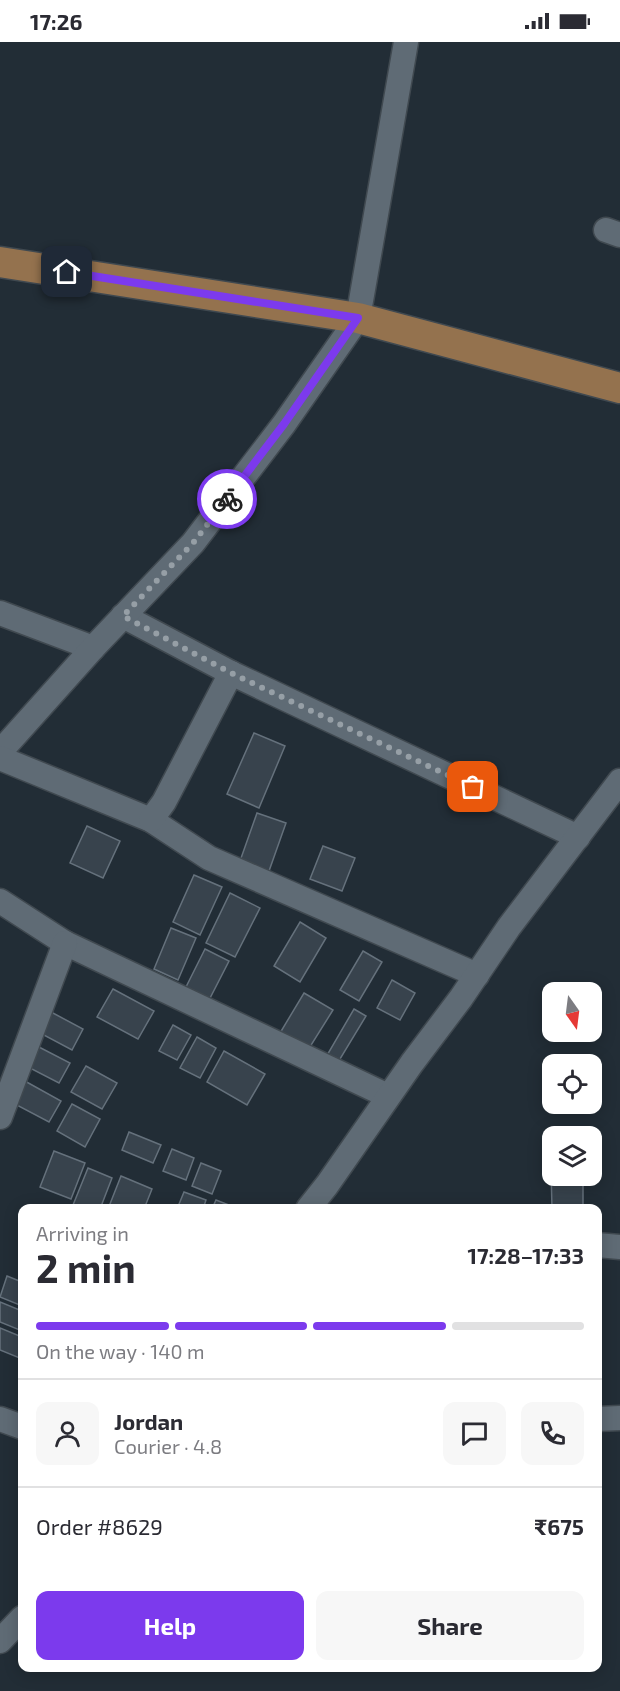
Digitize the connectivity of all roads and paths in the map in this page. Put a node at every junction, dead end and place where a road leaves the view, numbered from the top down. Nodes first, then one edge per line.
1 (406, 42) edge
2 (0, 262) edge
3 (358, 318) junction
4 (620, 388) edge
5 (0, 613) edge
6 (123, 616) junction
7 (93, 648) junction
8 (231, 673) junction
9 (0, 752) edge
10 (0, 758) edge
11 (620, 780) edge
12 (151, 820) junction
13 (578, 837) junction
14 (0, 902) edge
15 (65, 943) junction
16 (477, 975) junction
17 (5, 1088) edge
18 (388, 1096) junction
19 (0, 1117) edge
20 (312, 1204) edge
21 (602, 1245) edge
22 (620, 1247) edge
23 (620, 1418) edge
24 (0, 1419) edge
25 (602, 1419) edge
26 (18, 1426) edge

1 - 3 street
2 - 3 main road
3 - 4 main road
3 - 6 street
5 - 7 street
6 - 7 street
6 - 8 street
7 - 9 street
8 - 12 street
8 - 13 street
10 - 12 street
11 - 13 street
12 - 16 street
13 - 16 street
14 - 15 street
15 - 17 street
15 - 18 street
16 - 18 street
17 - 19 street
18 - 20 street
21 - 22 street
23 - 25 street
24 - 26 street

